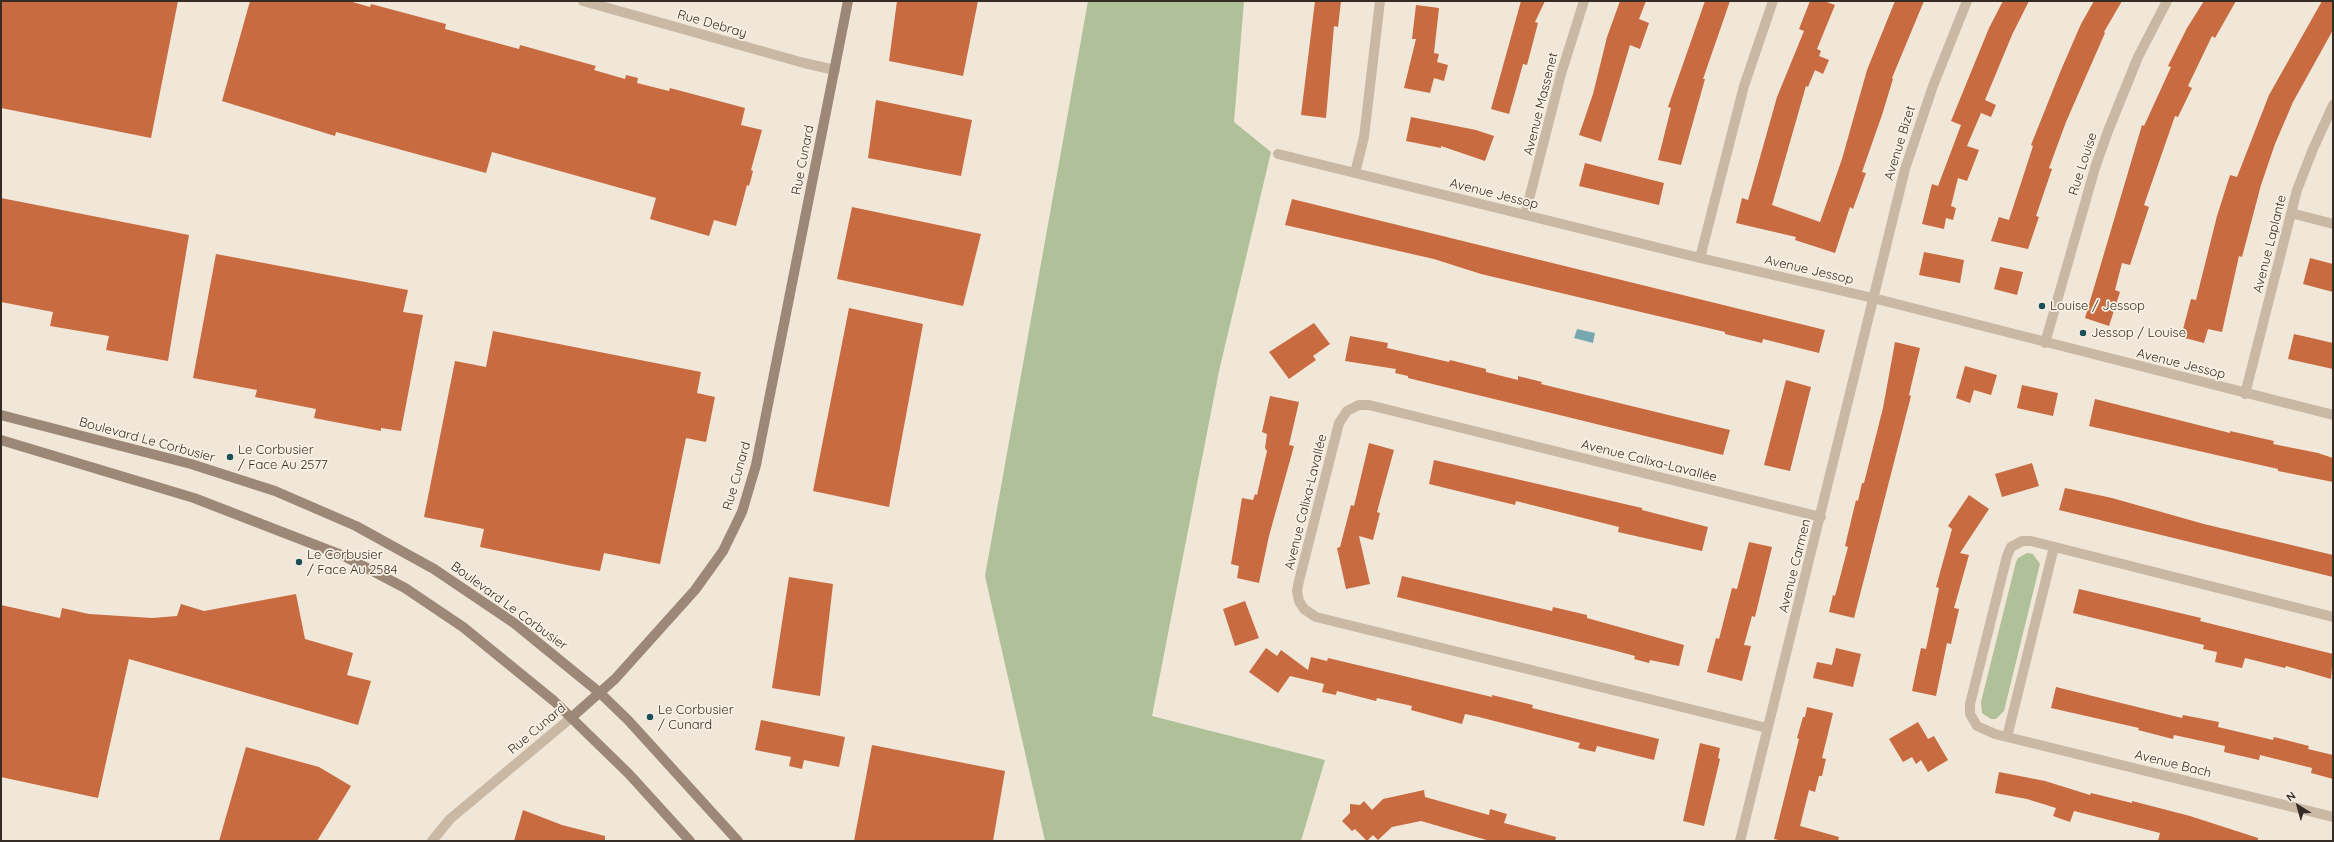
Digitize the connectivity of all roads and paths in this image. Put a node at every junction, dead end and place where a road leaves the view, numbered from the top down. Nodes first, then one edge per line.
1 (583, 1) edge
2 (848, 1) edge
3 (1380, 1) edge
4 (1584, 1) edge
5 (1773, 1) edge
6 (1967, 1) edge
7 (2167, 1) edge
8 (835, 70) junction
9 (2333, 105) edge
10 (1278, 154) dead end
11 (1355, 173) junction
12 (2291, 213) junction
13 (1525, 215) junction
14 (2333, 224) edge
15 (1700, 258) junction
16 (1873, 298) junction
17 (2045, 342) junction
18 (2245, 394) junction
19 (2333, 415) edge
20 (1, 416) edge
21 (1, 440) edge
22 (1820, 517) junction
23 (2054, 547) junction
24 (2333, 616) edge
25 (600, 693) junction
26 (572, 717) junction
27 (1768, 728) junction
28 (2007, 737) junction
29 (2333, 817) edge
30 (432, 841) edge
31 (690, 841) edge
32 (738, 841) edge
33 (1740, 841) edge

1 - 8 street, Rue Debray
2 - 8 street, Rue Cunard
3 - 11 street
4 - 13 street, Avenue Massenet
5 - 15 street
6 - 16 street, Avenue Bizet
7 - 17 street, Rue Louise
8 - 25 street, Rue Cunard
9 - 12 street, Avenue Laplante
10 - 11 street, Avenue Jessop
11 - 13 street, Avenue Jessop
12 - 14 street
12 - 18 street, Avenue Laplante
13 - 15 street, Avenue Jessop
15 - 16 street, Avenue Jessop
16 - 17 street, Avenue Jessop
16 - 22 street, Avenue Carmen
17 - 18 street, Avenue Jessop
18 - 19 street, Avenue Jessop
20 - 25 street, Boulevard Le Corbusier
21 - 26 street
22 - 27 street, Avenue Carmen
22 - 27 street, Avenue Calixa-Lavallée
23 - 24 street, Avenue Bach
23 - 28 street
23 - 28 street, Avenue Bach
25 - 26 street, Rue Cunard
25 - 32 street, Boulevard Le Corbusier
26 - 30 street, Rue Cunard
26 - 31 street
27 - 33 street, Avenue Carmen
28 - 29 street, Avenue Bach

